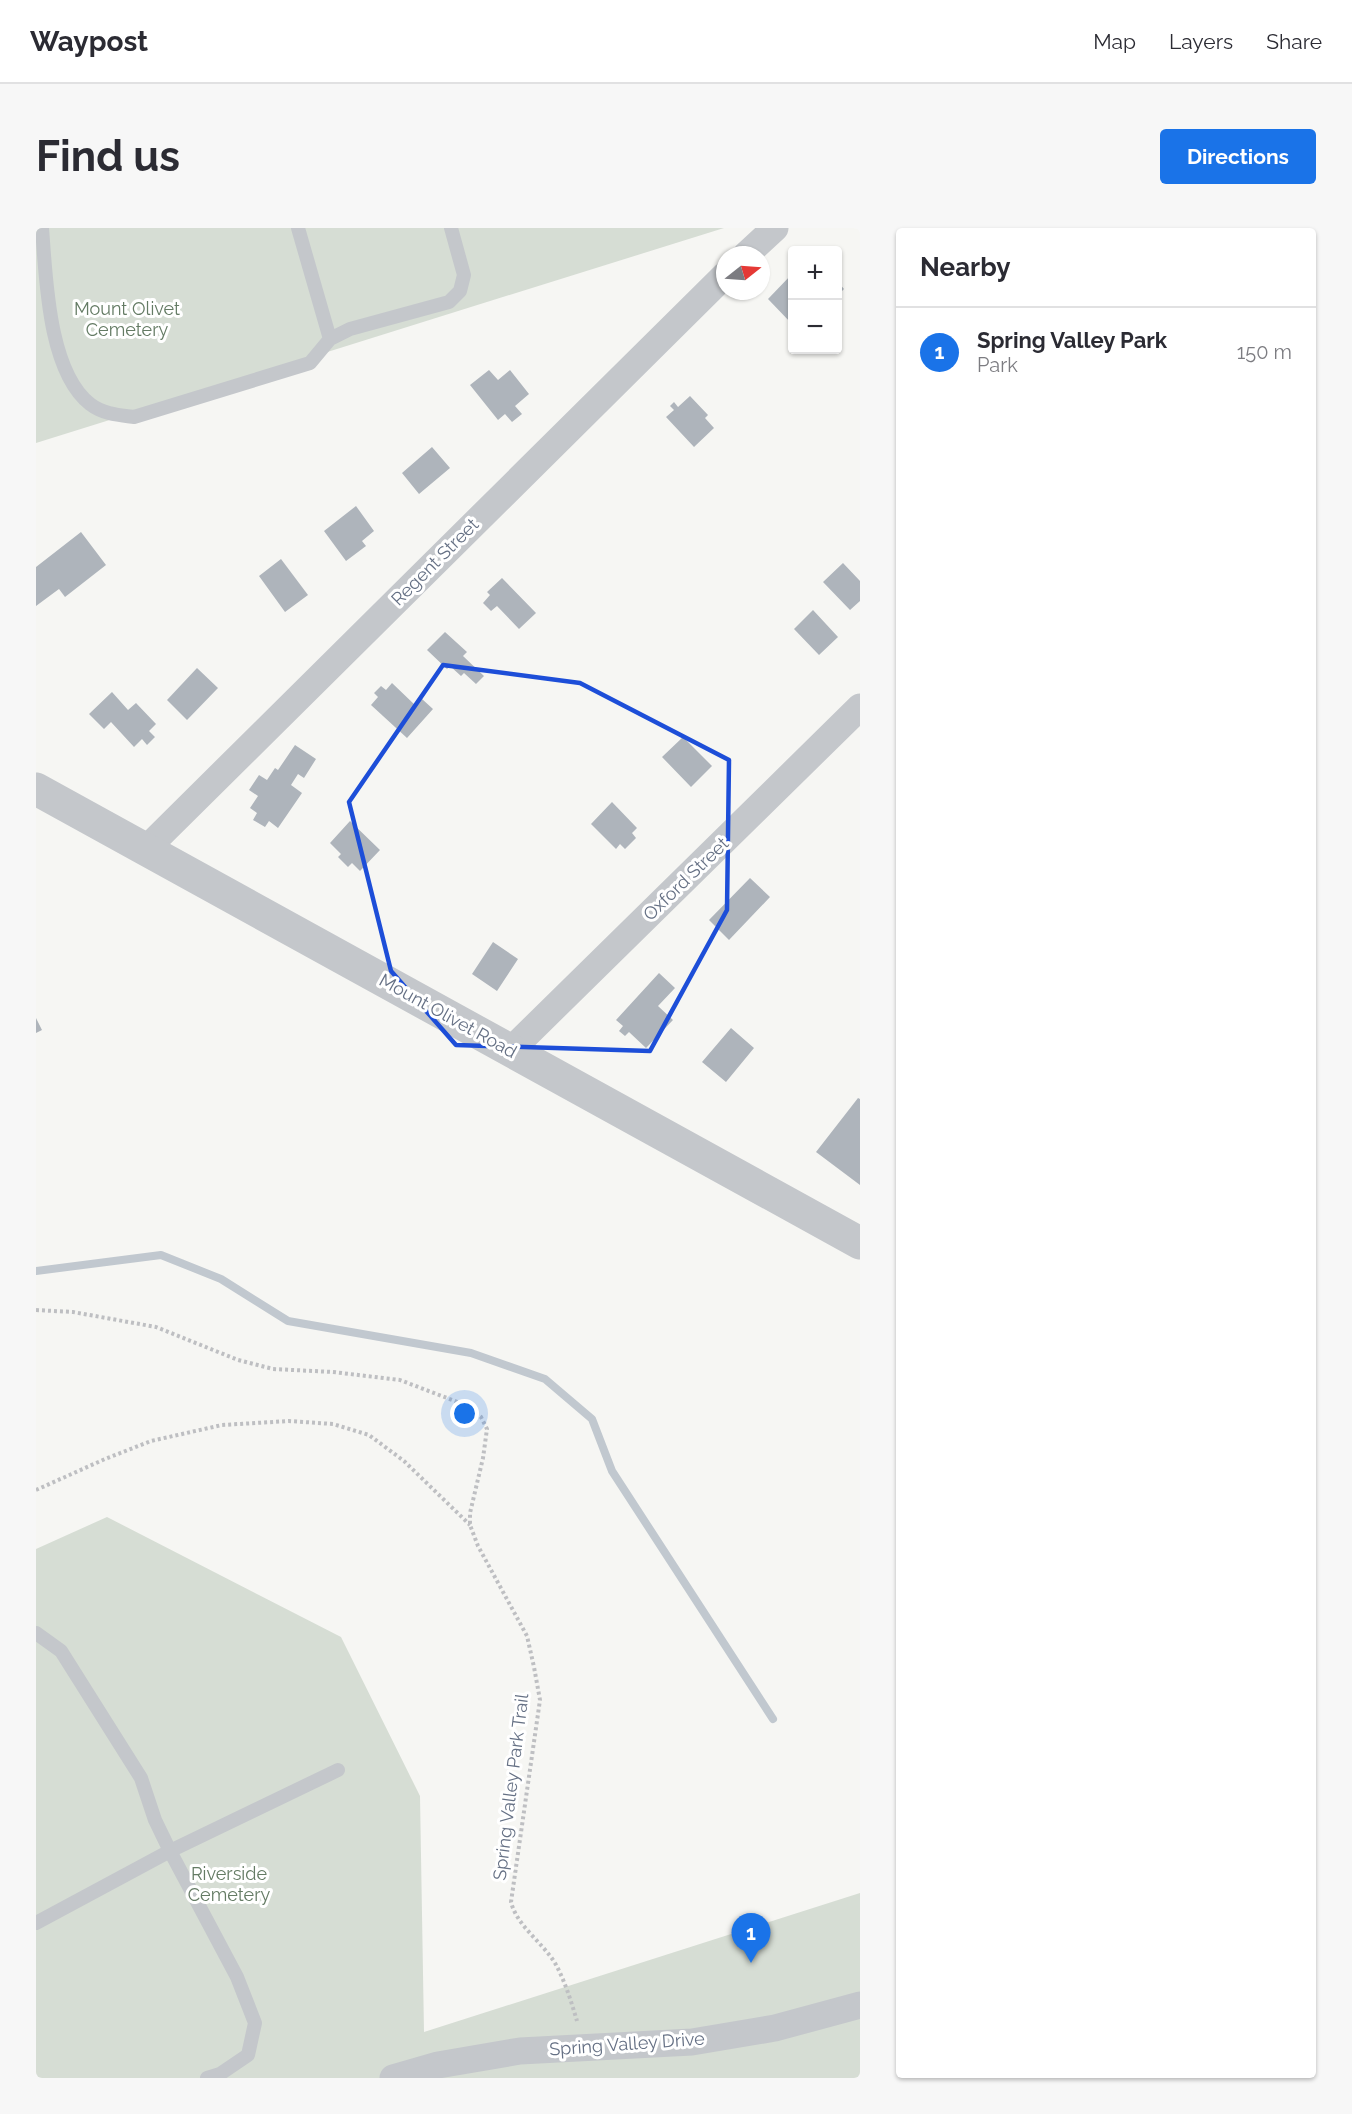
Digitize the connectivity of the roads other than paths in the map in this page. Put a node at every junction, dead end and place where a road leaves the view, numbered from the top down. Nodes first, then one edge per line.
1 (42, 228) edge
2 (298, 228) edge
3 (450, 228) edge
4 (775, 228) edge
5 (756, 246) edge
6 (716, 284) edge
7 (330, 339) junction
8 (860, 707) edge
9 (36, 789) edge
10 (145, 850) junction
11 (512, 1050) junction
12 (860, 1243) edge
13 (36, 1633) edge
14 (338, 1770) dead end
15 (170, 1851) junction
16 (36, 1923) edge
17 (860, 2005) edge
18 (207, 2078) edge
19 (393, 2078) edge

1 - 7 lane
2 - 7 lane
3 - 7 lane
4 - 5 street
6 - 10 street, Regent Street
8 - 11 street, Oxford Street
9 - 10 street, Mount Olivet Road
10 - 11 street, Mount Olivet Road
11 - 12 street, Mount Olivet Road
13 - 15 lane
14 - 15 lane
15 - 16 lane
15 - 18 lane
17 - 19 street, Spring Valley Drive

